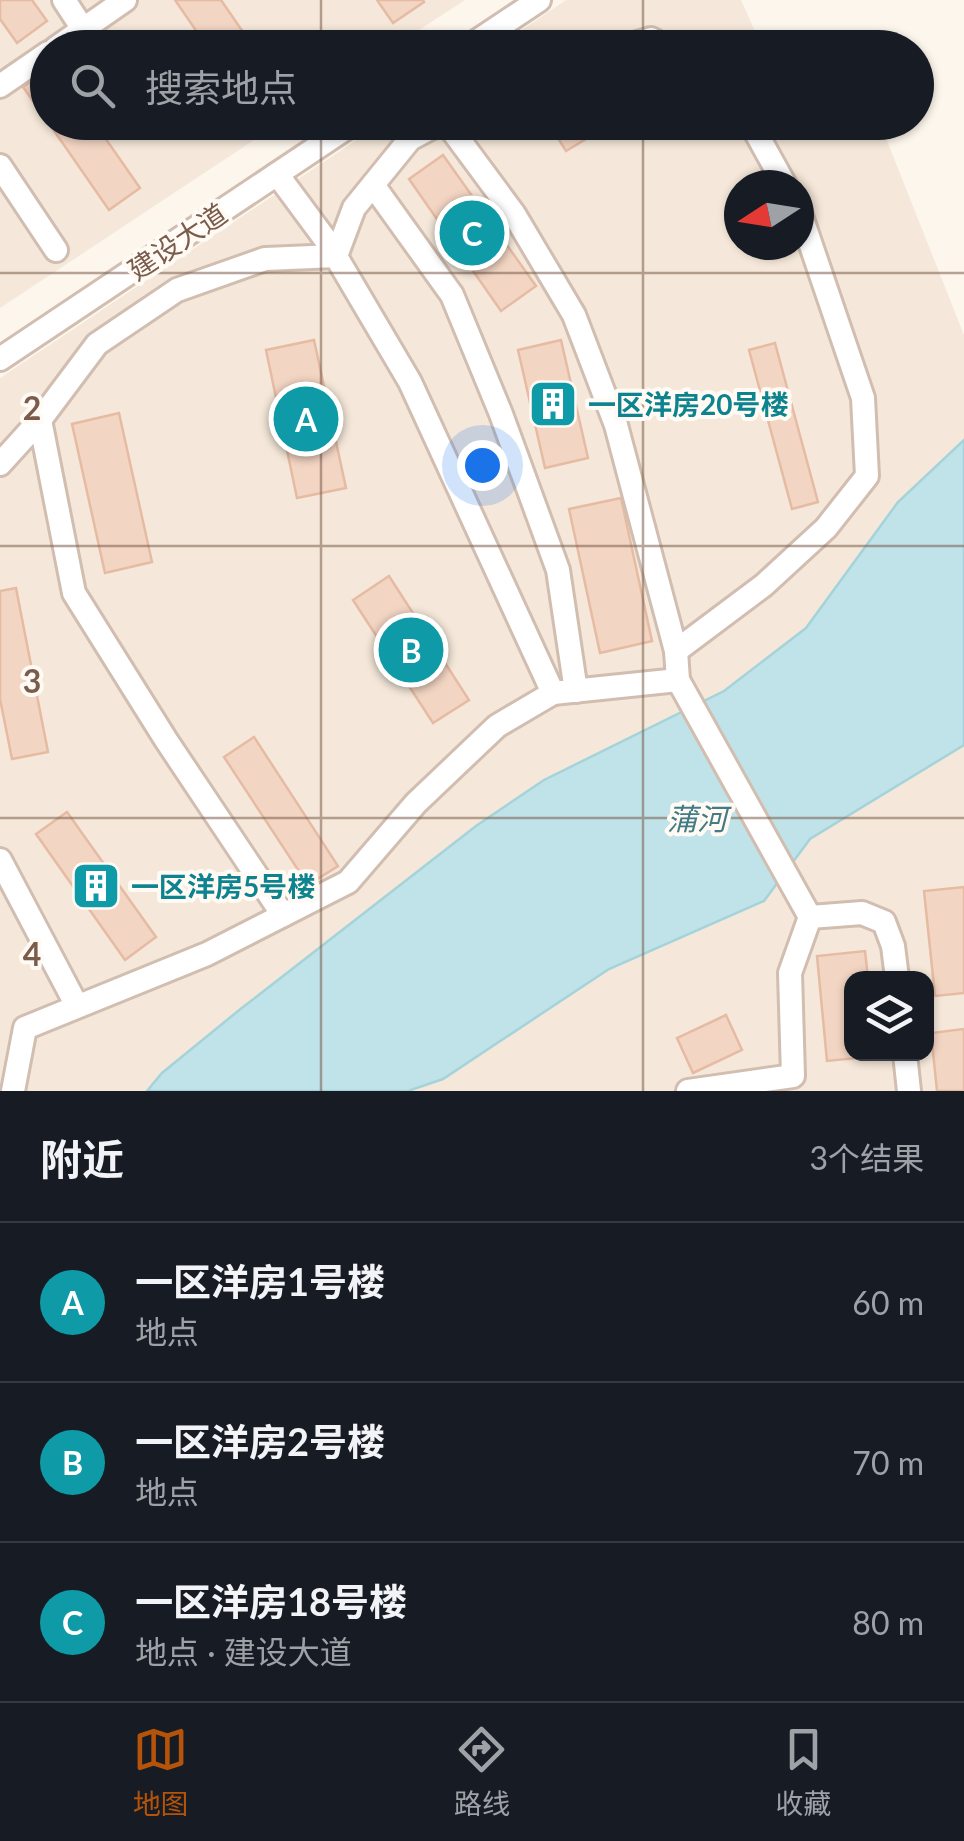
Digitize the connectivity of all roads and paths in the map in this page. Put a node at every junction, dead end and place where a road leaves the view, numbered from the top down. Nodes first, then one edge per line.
1 (64, 0) edge
2 (125, 0) edge
3 (538, 0) edge
4 (83, 29) joint
5 (494, 30) edge
6 (30, 65) edge
7 (0, 86) edge
8 (328, 140) edge
9 (409, 140) edge
10 (458, 140) edge
11 (760, 140) edge
12 (0, 166) edge
13 (777, 170) edge
14 (277, 174) junction
15 (373, 185) junction
16 (56, 250) dead end
17 (814, 254) edge
18 (336, 256) junction
19 (0, 359) edge
20 (40, 420) junction
21 (0, 464) edge
22 (676, 651) junction
23 (678, 680) junction
24 (564, 692) junction
25 (0, 860) edge
26 (283, 916) junction
27 (810, 917) junction
28 (896, 971) edge
29 (77, 1006) junction
30 (906, 1061) edge
31 (792, 1083) edge
32 (13, 1091) edge
33 (688, 1091) edge
34 (909, 1091) edge

1 - 4 street
2 - 4 street
3 - 5 street
6 - 7 street
8 - 14 street, 建设大道
9 - 15 street
10 - 22 street
11 - 13 street
12 - 16 street
14 - 18 street
14 - 19 street, 建设大道
15 - 18 street
15 - 24 street
17 - 22 street
18 - 20 street
18 - 24 street
20 - 21 street
20 - 26 street
22 - 23 street
23 - 24 street
23 - 27 street
24 - 26 street
25 - 29 street
26 - 29 street
27 - 28 street
27 - 31 street
29 - 32 street
30 - 34 street
31 - 33 street

